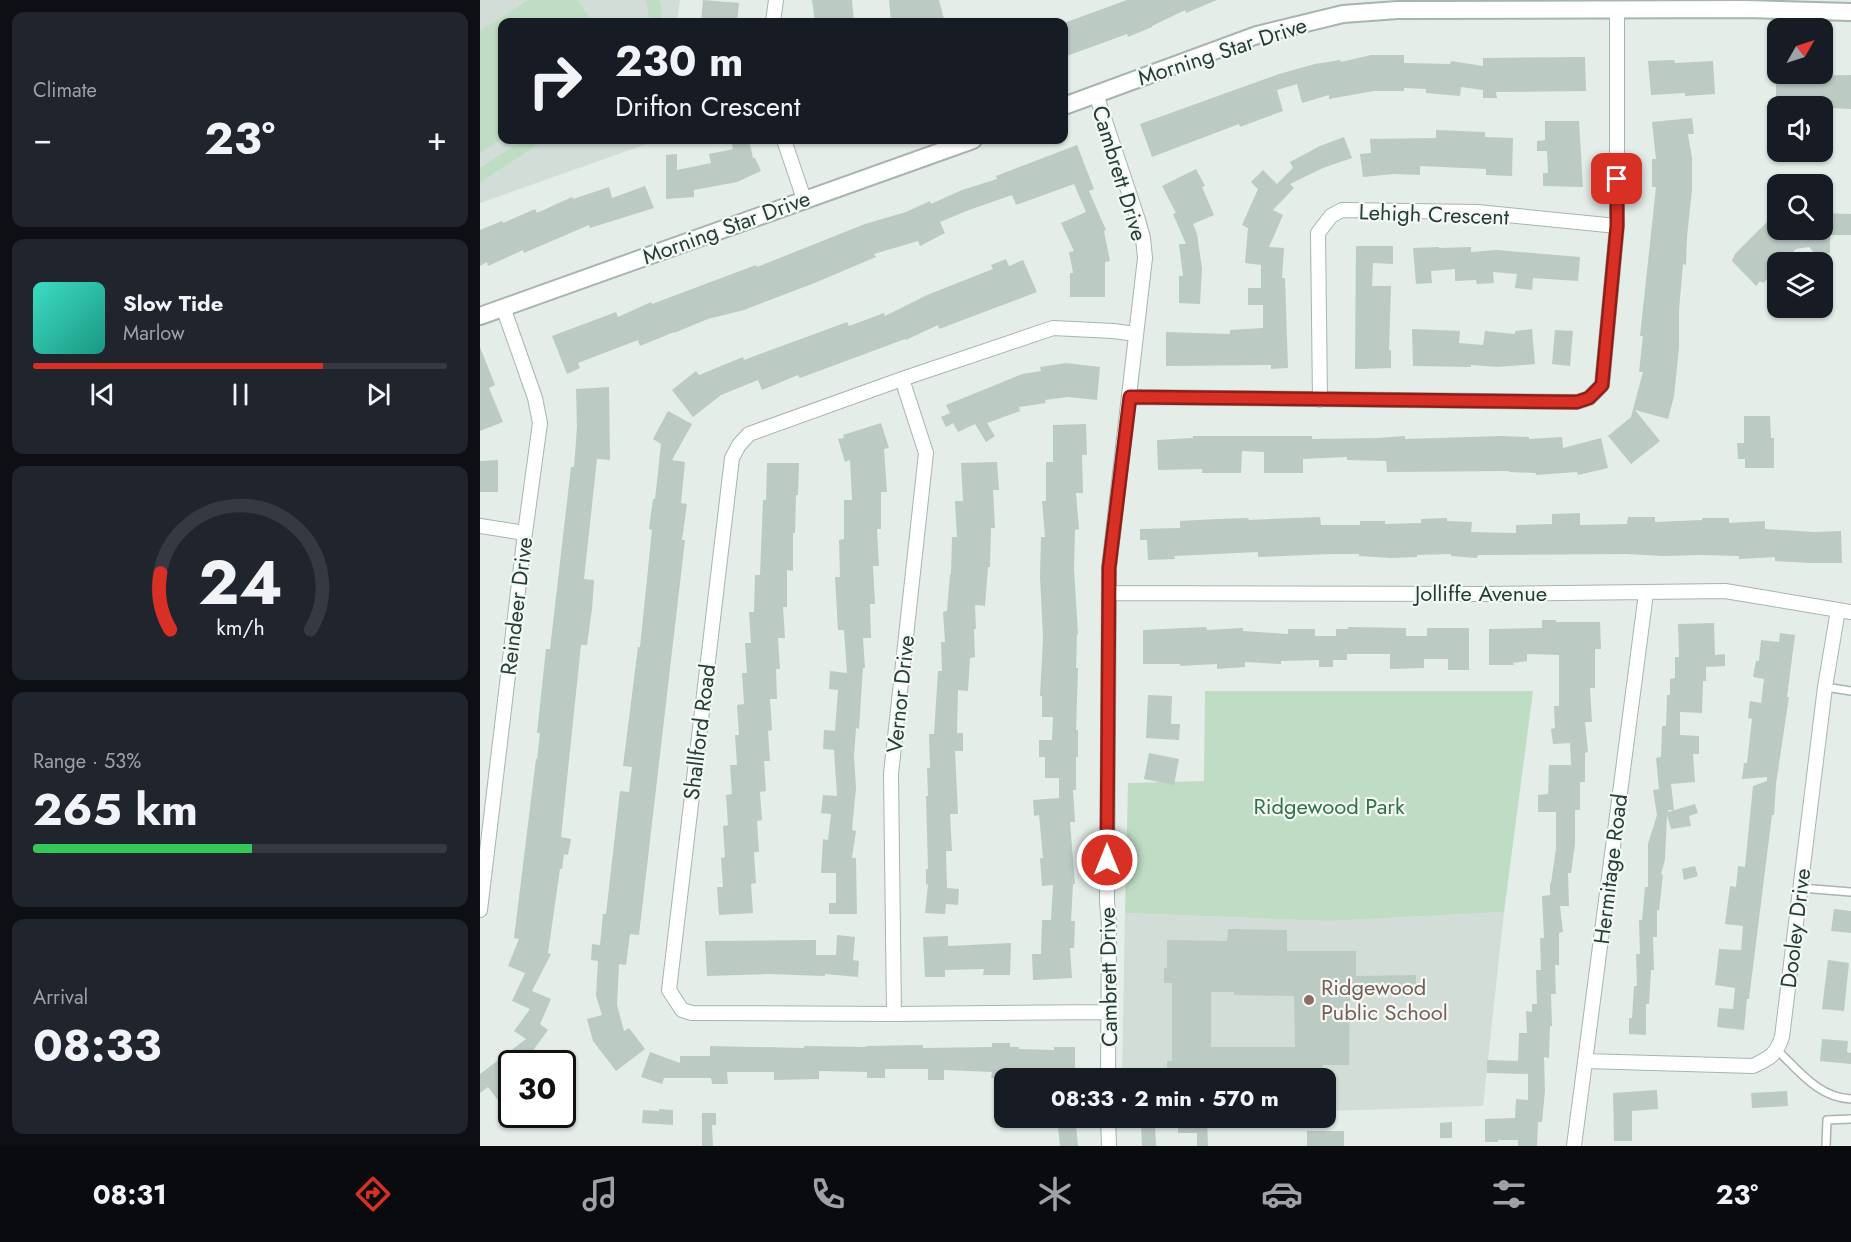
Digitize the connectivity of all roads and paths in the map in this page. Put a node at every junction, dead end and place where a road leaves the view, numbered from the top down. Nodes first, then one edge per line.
1 (776, 0) edge
2 (1761, 5) edge
3 (1617, 10) junction
4 (1851, 12) edge
5 (774, 18) edge
6 (1096, 94) junction
7 (1068, 104) edge
8 (785, 144) edge
9 (962, 144) edge
10 (804, 199) junction
11 (1617, 226) junction
12 (503, 307) junction
13 (480, 316) edge
14 (1136, 334) junction
15 (902, 379) junction
16 (1130, 397) junction
17 (1320, 400) junction
18 (480, 526) edge
19 (525, 533) junction
20 (1109, 593) junction
21 (1646, 593) junction
22 (1845, 611) edge
23 (1825, 687) junction
24 (1851, 691) edge
25 (1801, 888) junction
26 (1851, 892) edge
27 (480, 910) edge
28 (1109, 1012) junction
29 (894, 1014) junction
30 (1777, 1050) junction
31 (1585, 1061) junction
32 (1108, 1068) edge
33 (1851, 1099) edge
34 (1851, 1119) edge
35 (1108, 1128) edge
36 (1109, 1146) edge
37 (1574, 1146) edge
38 (1826, 1146) edge

1 - 5 street
2 - 3 street, Morning Star Drive
2 - 4 street, Morning Star Drive
3 - 6 street, Morning Star Drive
3 - 11 street
6 - 7 street, Morning Star Drive
6 - 14 street, Cambrett Drive
8 - 10 street
9 - 10 street, Morning Star Drive
10 - 12 street, Morning Star Drive
11 - 17 street
11 - 17 street, Lehigh Crescent
12 - 13 street, Morning Star Drive
12 - 19 street, Reindeer Drive
14 - 15 street, Shallford Road
14 - 16 street, Cambrett Drive
15 - 29 street, Vernor Drive
15 - 29 street, Shallford Road
16 - 17 street
16 - 20 street, Cambrett Drive
18 - 19 street
19 - 27 street, Reindeer Drive
20 - 21 street, Jolliffe Avenue
20 - 28 street, Cambrett Drive
21 - 22 street, Jolliffe Avenue
21 - 31 street, Hermitage Road
22 - 23 street, Dooley Drive
23 - 24 lane
23 - 25 street, Dooley Drive
25 - 26 lane
25 - 30 street, Dooley Drive
28 - 29 street, Shallford Road
28 - 32 street, Cambrett Drive
30 - 31 street
30 - 33 lane
31 - 37 street, Hermitage Road
34 - 38 lane
35 - 36 street

